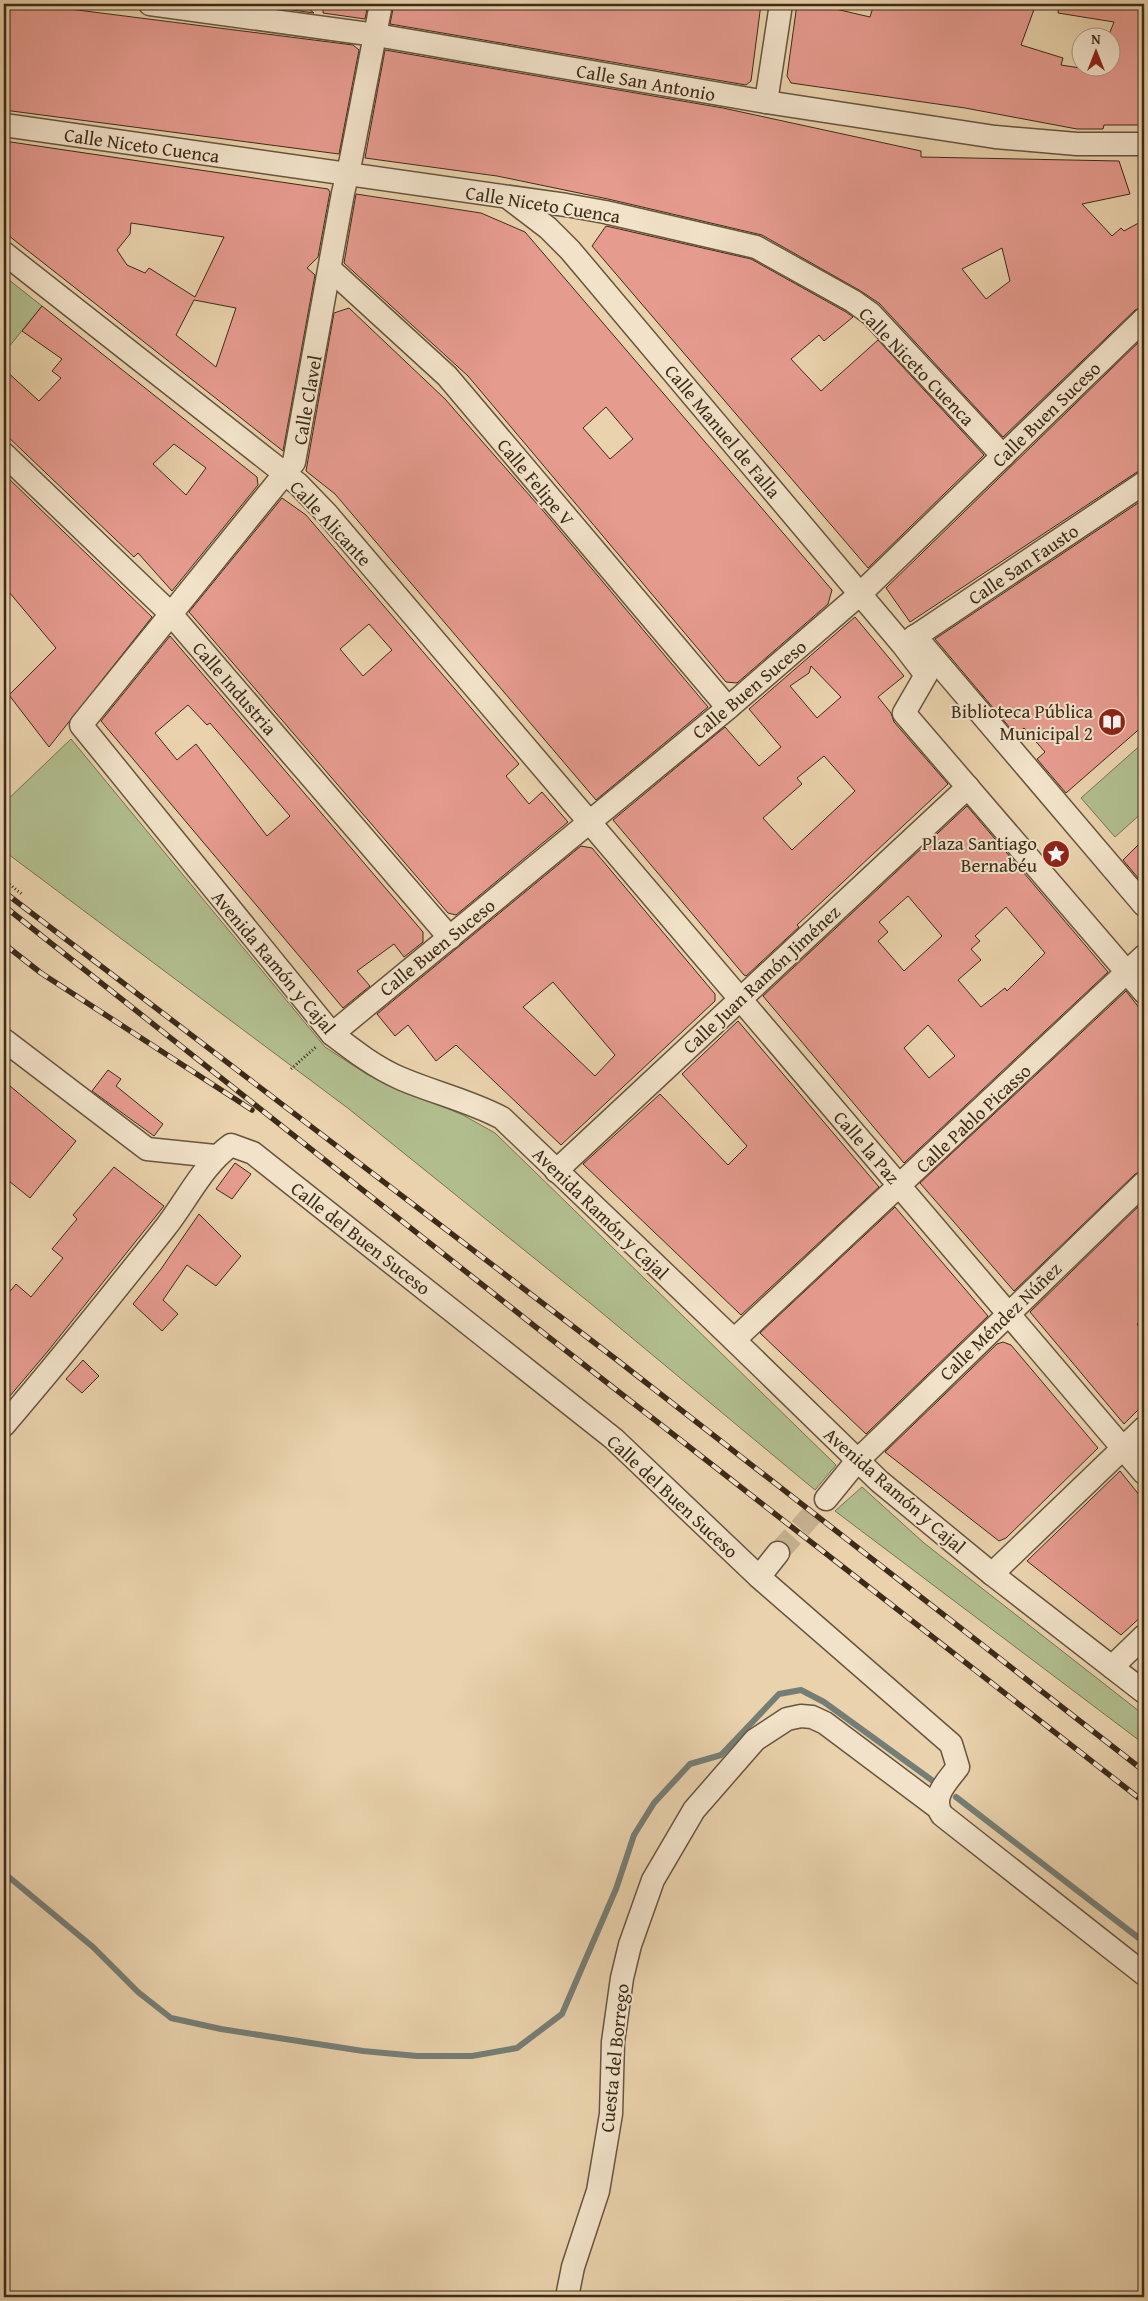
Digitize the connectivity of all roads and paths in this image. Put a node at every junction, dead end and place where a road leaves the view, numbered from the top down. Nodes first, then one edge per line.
1 (150, 4) edge
2 (381, 4) edge
3 (781, 4) edge
4 (376, 35) junction
5 (766, 102) junction
6 (4, 125) edge
7 (1144, 144) edge
8 (348, 174) junction
9 (509, 198) junction
10 (4, 252) edge
11 (330, 269) junction
12 (1144, 319) edge
13 (4, 454) edge
14 (1003, 456) junction
15 (285, 474) junction
16 (1144, 483) edge
17 (860, 594) junction
18 (170, 613) junction
19 (909, 640) junction
20 (728, 708) junction
21 (81, 725) joint
22 (968, 787) junction
23 (591, 822) junction
24 (4, 880) edge
25 (23, 895) dead end
26 (1144, 905) edge
27 (450, 938) junction
28 (1144, 956) edge
29 (1127, 972) junction
30 (1144, 992) edge
31 (740, 998) junction
32 (332, 1034) junction
33 (4, 1040) edge
34 (290, 1069) dead end
35 (215, 1156) junction
36 (556, 1171) junction
37 (1144, 1183) edge
38 (900, 1186) junction
39 (1009, 1312) junction
40 (734, 1340) junction
41 (4, 1426) edge
42 (1144, 1428) edge
43 (1123, 1448) junction
44 (858, 1461) junction
45 (1144, 1473) edge
46 (826, 1499) tunnel mouth
47 (778, 1553) tunnel mouth
48 (992, 1574) junction
49 (760, 1577) junction
50 (1144, 1636) edge
51 (1112, 1667) junction
52 (1144, 1692) edge
53 (937, 1807) junction
54 (1144, 1974) edge
55 (567, 2297) edge

1 - 4 street, Calle San Antonio
2 - 4 street, Calle Clavel
3 - 5 street
4 - 5 street, Calle San Antonio
4 - 8 street, Calle Clavel
5 - 7 street, Calle San Antonio
6 - 8 street, Calle Niceto Cuenca
8 - 9 street, Calle Niceto Cuenca
8 - 11 street, Calle Clavel
9 - 14 street, Calle Niceto Cuenca
9 - 17 street, Calle Manuel de Falla
10 - 15 street, Calle Alicante
11 - 15 street, Calle Clavel
11 - 20 street, Calle Felipe V
12 - 14 street, Calle Buen Suceso
13 - 18 street, Calle Industria
14 - 17 street, Calle Buen Suceso
15 - 18 street, Calle Clavel
15 - 23 street, Calle Alicante
16 - 19 street, Calle San Fausto
17 - 19 street, Calle Manuel de Falla
17 - 20 street, Calle Buen Suceso
18 - 21 street, Calle Clavel
18 - 27 street, Calle Industria
19 - 22 street, Calle Manuel de Falla
19 - 26 street
20 - 23 street, Calle Buen Suceso
21 - 32 street, Avenida Ramón y Cajal
22 - 29 street
22 - 31 street, Calle Juan Ramón Jiménez
23 - 27 street, Calle Buen Suceso
23 - 31 street, Calle la Paz
24 - 25 path
27 - 32 street, Calle Buen Suceso
28 - 29 street, Calle Pablo Picasso
29 - 30 street
29 - 38 street, Calle Pablo Picasso
31 - 36 street, Calle Juan Ramón Jiménez
31 - 38 street, Calle la Paz
32 - 34 path
32 - 36 street, Avenida Ramón y Cajal
33 - 35 street
35 - 41 street
35 - 49 street, Calle del Buen Suceso
36 - 40 street, Avenida Ramón y Cajal
37 - 39 street, Calle Méndez Núñez
38 - 39 street, Calle la Paz
38 - 40 street, Calle Pablo Picasso
39 - 43 street, Calle la Paz
39 - 44 street, Calle Méndez Núñez
40 - 44 street, Avenida Ramón y Cajal
42 - 43 street
43 - 45 street, Calle la Paz
43 - 48 street
44 - 46 street, Calle Méndez Núñez
44 - 48 street, Avenida Ramón y Cajal
47 - 49 street
48 - 51 street, Avenida Ramón y Cajal
49 - 53 street
50 - 51 street
51 - 52 street, Avenida Ramón y Cajal
53 - 54 street, Cuesta del Borrego
53 - 55 street, Cuesta del Borrego

